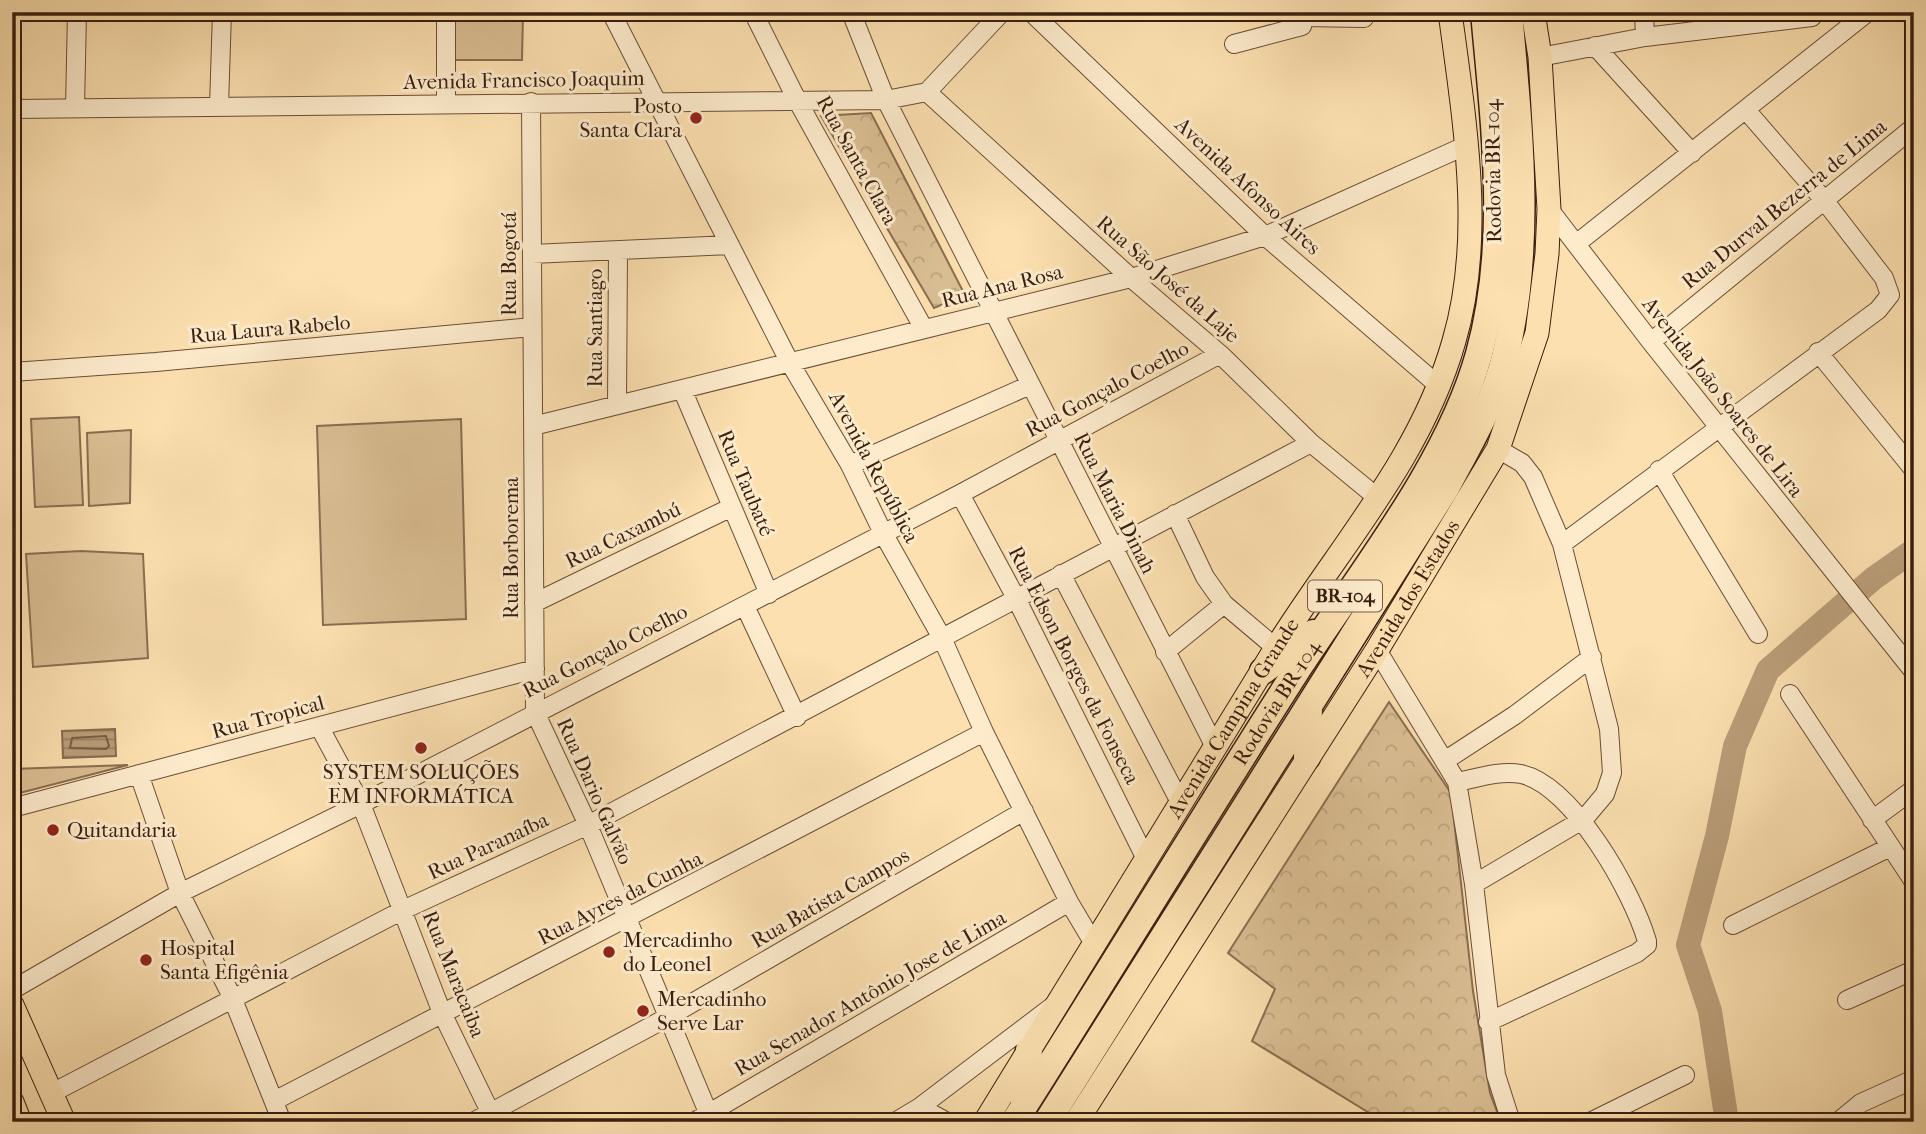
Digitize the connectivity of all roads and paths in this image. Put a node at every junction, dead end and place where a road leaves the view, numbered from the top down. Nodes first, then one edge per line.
1 (77, 12) edge
2 (222, 12) edge
3 (446, 12) edge
4 (611, 12) edge
5 (851, 12) edge
6 (1002, 12) edge
7 (1031, 12) edge
8 (1450, 12) edge
9 (1484, 12) edge
10 (1509, 12) edge
11 (1533, 12) edge
12 (1644, 12) edge
13 (1868, 12) edge
14 (756, 14) edge
15 (1299, 15) edge
16 (1330, 15) edge
17 (1810, 15) edge
18 (1364, 18) dead end
19 (1645, 37) junction
20 (1831, 42) junction
21 (1234, 44) dead end
22 (1595, 46) junction
23 (1540, 57) junction
24 (927, 92) junction
25 (797, 100) junction
26 (886, 100) junction
27 (658, 101) junction
28 (531, 102) junction
29 (446, 103) junction
30 (219, 106) junction
31 (75, 108) junction
32 (12, 109) edge
33 (1746, 110) junction
34 (1914, 127) edge
35 (1466, 145) junction
36 (1692, 153) junction
37 (1824, 200) junction
38 (1549, 209) junction
39 (1265, 236) junction
40 (1576, 244) junction
41 (730, 245) junction
42 (618, 251) junction
43 (532, 254) junction
44 (1131, 278) junction
45 (992, 311) junction
46 (533, 327) junction
47 (924, 329) junction
48 (1651, 342) junction
49 (1818, 352) junction
50 (1220, 354) junction
51 (790, 363) junction
52 (12, 372) edge
53 (1030, 385) junction
54 (1439, 386) junction
55 (682, 390) junction
56 (617, 405) junction
57 (533, 426) junction
58 (1719, 428) junction
59 (1058, 440) junction
60 (1311, 443) junction
61 (1498, 449) junction
62 (850, 465) junction
63 (1659, 470) junction
64 (1914, 470) edge
65 (960, 495) junction
66 (1379, 499) junction
67 (732, 507) junction
68 (1175, 514) junction
69 (883, 533) junction
70 (1562, 544) junction
71 (1112, 547) junction
72 (1061, 574) junction
73 (769, 594) junction
74 (1016, 597) junction
75 (534, 604) junction
76 (1224, 604) junction
77 (745, 606) junction
78 (1329, 621) junction
79 (1758, 634) dead end
80 (942, 638) junction
81 (1276, 648) junction
82 (1377, 650) junction
83 (1165, 652) junction
84 (1592, 657) junction
85 (535, 669) junction
86 (1263, 671) junction
87 (1914, 672) edge
88 (1790, 694) dead end
89 (1310, 708) junction
90 (534, 712) junction
91 (797, 717) junction
92 (320, 728) junction
93 (984, 732) junction
94 (1214, 747) junction
95 (1307, 757) junction
96 (1446, 760) junction
97 (139, 774) junction
98 (1457, 782) junction
99 (1914, 789) edge
100 (1180, 802) junction
101 (361, 804) junction
102 (12, 808) edge
103 (1024, 811) junction
104 (1584, 819) junction
105 (1872, 820) junction
106 (588, 825) junction
107 (1890, 847) junction
108 (1145, 857) junction
109 (1914, 881) edge
110 (1474, 884) junction
111 (180, 893) junction
112 (1069, 902) junction
113 (403, 910) junction
114 (628, 920) junction
115 (1734, 925) dead end
116 (1094, 944) junction
117 (1914, 970) edge
118 (12, 990) edge
119 (232, 997) junction
120 (1847, 1000) dead end
121 (1059, 1002) junction
122 (12, 1005) edge
123 (442, 1013) junction
124 (668, 1017) junction
125 (1488, 1022) junction
126 (1029, 1050) junction
127 (1685, 1075) dead end
128 (1914, 1079) edge
129 (52, 1093) junction
130 (274, 1101) junction
131 (12, 1102) edge
132 (920, 1107) junction
133 (1019, 1115) edge
134 (493, 1117) edge
135 (705, 1119) edge
136 (1838, 1121) edge
137 (20, 1122) edge
138 (64, 1122) edge
139 (282, 1122) edge
140 (473, 1122) edge
141 (895, 1122) edge
142 (947, 1122) edge
143 (985, 1122) edge
144 (1046, 1122) edge
145 (1076, 1122) edge
146 (1511, 1122) edge
147 (1590, 1122) edge

1 - 31 street
2 - 30 street
3 - 29 street
4 - 27 street, Avenida República
5 - 26 street, Rua Maria Dinah
6 - 24 street
7 - 39 street, Avenida Afonso Aires
8 - 35 main road, Avenida Campina Grande
9 - 78 highway, Rodovia BR-104 / BR-104
10 - 89 highway, Rodovia BR-104 / BR-104
11 - 23 main road, Avenida dos Estados
12 - 19 street
13 - 20 street
14 - 25 street, Rua Santa Clara
15 - 16 street
15 - 21 street
16 - 18 street
17 - 19 street
17 - 20 street
19 - 22 street
20 - 33 street
22 - 23 street
22 - 36 street
23 - 38 main road, Avenida dos Estados
24 - 26 street, Avenida Francisco Joaquim
24 - 44 street, Rua São José da Laje
25 - 26 street, Avenida Francisco Joaquim
25 - 27 street, Avenida Francisco Joaquim
25 - 47 street, Rua Santa Clara
26 - 45 street, Rua Maria Dinah
27 - 28 street, Avenida Francisco Joaquim
27 - 41 street, Avenida República
28 - 29 street, Avenida Francisco Joaquim
28 - 43 street, Rua Bogotá
29 - 30 street, Avenida Francisco Joaquim
30 - 31 street, Avenida Francisco Joaquim
31 - 32 street, Avenida Francisco Joaquim
33 - 36 street
33 - 37 street
34 - 37 street, Rua Durval Bezerra de Lima
35 - 39 street, Rua Ana Rosa
35 - 54 main road, Avenida Campina Grande
36 - 40 street
37 - 48 street, Rua Durval Bezerra de Lima
37 - 49 street
38 - 40 street, Avenida João Soares de Lira
38 - 61 main road, Avenida dos Estados
39 - 44 street, Rua Ana Rosa
39 - 54 street, Avenida Afonso Aires
40 - 48 street, Avenida João Soares de Lira
41 - 42 street
41 - 51 street, Avenida República
42 - 43 street
42 - 56 street, Rua Santiago
43 - 46 street, Rua Bogotá
44 - 45 street, Rua Ana Rosa
44 - 50 street, Rua São José da Laje
45 - 47 street, Rua Ana Rosa
45 - 53 street, Rua Maria Dinah
46 - 52 street, Rua Laura Rabelo
46 - 57 street, Rua Bogotá
47 - 51 street, Rua Ana Rosa
48 - 58 street, Avenida João Soares de Lira
49 - 58 street
49 - 64 street
50 - 59 street, Rua Gonçalo Coelho
50 - 60 street, Rua São José da Laje
51 - 55 street, Rua Ana Rosa
51 - 62 street, Avenida República
53 - 59 street, Rua Maria Dinah
53 - 62 street
54 - 66 main road, Avenida Campina Grande
55 - 56 street, Rua Ana Rosa
55 - 67 street, Rua Taubaté
56 - 57 street, Rua Ana Rosa
57 - 75 street, Rua Borborema
58 - 63 street
58 - 87 street, Avenida João Soares de Lira
59 - 65 street, Rua Gonçalo Coelho
59 - 71 street, Rua Maria Dinah
60 - 66 street, Rua São José da Laje
60 - 68 street, Rua Paranaíba
61 - 70 street
61 - 82 main road, Avenida dos Estados
62 - 69 street, Avenida República
63 - 70 street
63 - 79 street
65 - 69 street, Rua Gonçalo Coelho
65 - 74 street, Rua Edson Borges da Fonseca
66 - 81 main road, Avenida Campina Grande
67 - 73 street, Rua Taubaté
67 - 75 street, Rua Caxambú
68 - 71 street, Rua Paranaíba
68 - 76 street
69 - 73 street, Rua Gonçalo Coelho
69 - 80 street, Avenida República
70 - 84 street
71 - 72 street, Rua Paranaíba
71 - 83 street, Rua Maria Dinah
72 - 74 street, Rua Paranaíba
72 - 100 street
73 - 77 street, Rua Gonçalo Coelho
74 - 80 street, Rua Paranaíba
74 - 108 street, Rua Edson Borges da Fonseca
75 - 85 street, Rua Borborema
76 - 81 street
76 - 83 street
77 - 90 street, Rua Gonçalo Coelho
77 - 91 street
78 - 86 highway
78 - 133 highway, Rodovia BR-104 / BR-104
80 - 91 street, Rua Paranaíba
80 - 93 street, Avenida República
81 - 86 main road, Avenida Campina Grande
82 - 95 main road, Avenida dos Estados
82 - 96 street
83 - 94 street, Rua Maria Dinah
84 - 96 street
84 - 104 street
85 - 90 street, Rua Dario Galvão
85 - 92 street, Rua Tropical
86 - 94 main road, Avenida Campina Grande
88 - 105 street
89 - 95 highway
89 - 144 highway, Rodovia BR-104 / BR-104
90 - 101 street, Rua Gonçalo Coelho
90 - 106 street, Rua Dario Galvão
91 - 106 street, Rua Paranaíba
92 - 97 street, Rua Tropical
92 - 101 street, Rua Maracaiba
93 - 103 street, Avenida República
93 - 114 street, Rua Ayres da Cunha
94 - 100 main road, Avenida Campina Grande
95 - 145 main road, Avenida dos Estados
96 - 98 street
97 - 102 street, Rua Tropical
97 - 111 street
98 - 104 street
98 - 110 street
99 - 105 street
100 - 108 main road, Avenida Campina Grande
101 - 111 street, Rua Gonçalo Coelho
101 - 113 street, Rua Maracaiba
103 - 112 street, Avenida República
103 - 124 street, Rua Batista Campos
104 - 110 street
104 - 125 street
105 - 107 street
106 - 113 street, Rua Paranaíba
106 - 114 street, Rua Dario Galvão
107 - 109 street
107 - 115 street
108 - 116 main road, Avenida Campina Grande
110 - 125 street
111 - 118 street, Rua Gonçalo Coelho
111 - 119 street
112 - 116 street, Avenida República
112 - 135 street, Rua Senador Antônio Jose de Lima
113 - 119 street, Rua Paranaíba
113 - 123 street, Rua Maracaiba
114 - 123 street, Rua Ayres da Cunha
114 - 124 street, Rua Dario Galvão
116 - 121 main road, Avenida Campina Grande
117 - 120 street
119 - 129 street, Rua Paranaíba
119 - 130 street
121 - 126 main road, Avenida Campina Grande
121 - 132 street
122 - 129 main road
123 - 130 street, Rua Ayres da Cunha
123 - 134 street, Rua Maracaiba
124 - 134 street, Rua Batista Campos
124 - 135 street, Rua Dario Galvão
125 - 146 street
126 - 133 highway
126 - 143 main road, Avenida Campina Grande
127 - 147 street
128 - 136 street
129 - 138 main road
130 - 139 street
131 - 137 main road
132 - 141 street
132 - 142 street
134 - 140 street, Rua Batista Campos

